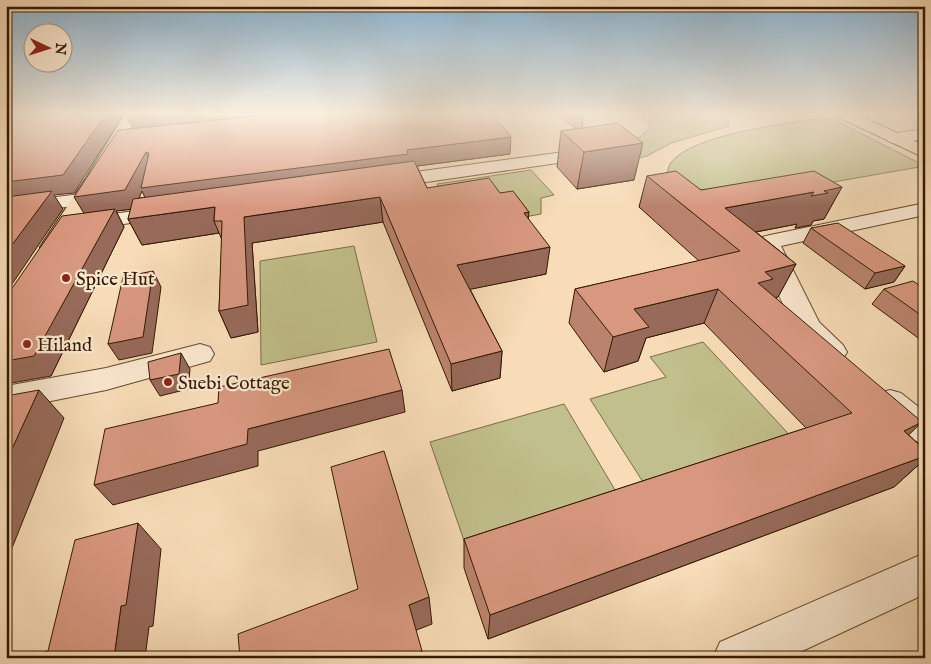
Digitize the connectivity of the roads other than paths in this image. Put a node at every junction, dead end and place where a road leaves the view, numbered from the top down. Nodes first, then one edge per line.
1 (114, 145) edge
2 (909, 145) edge
3 (925, 153) edge
4 (572, 156) edge
5 (367, 185) edge
6 (81, 200) junction
7 (6, 209) edge
8 (925, 209) edge
9 (185, 210) edge
10 (63, 227) junction
11 (38, 268) edge
12 (200, 354) dead end
13 (852, 368) edge
14 (874, 387) edge
15 (6, 398) edge
16 (925, 431) edge
17 (925, 573) edge
18 (736, 658) edge

1 - 6 main road
2 - 3 main road
4 - 5 street
6 - 7 street
6 - 10 main road
8 - 13 street
9 - 10 street
10 - 11 main road
12 - 15 street
14 - 16 street
17 - 18 street

